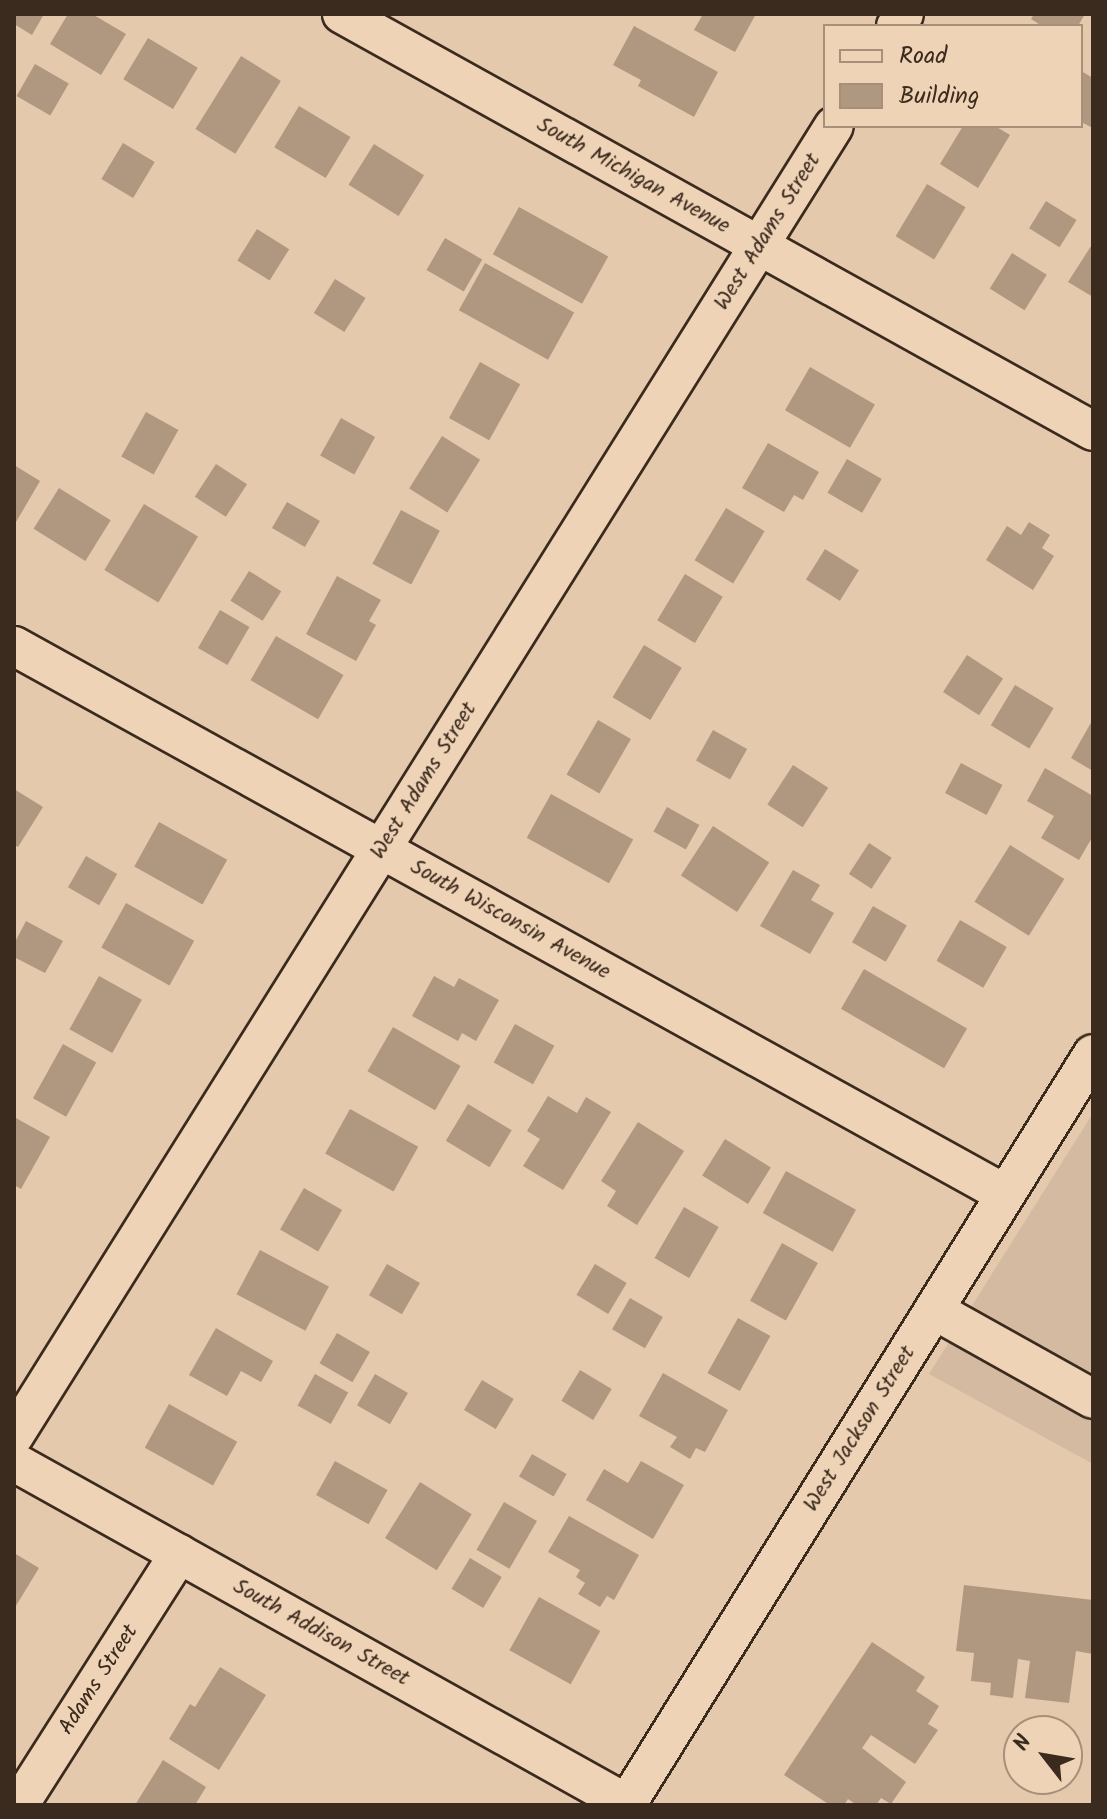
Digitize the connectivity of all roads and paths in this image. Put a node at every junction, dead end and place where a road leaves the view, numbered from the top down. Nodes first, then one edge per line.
1 (342, 14) edge
2 (833, 128) edge
3 (759, 246) junction
4 (1093, 431) edge
5 (14, 646) edge
6 (381, 849) junction
7 (1093, 1054) edge
8 (1005, 1194) junction
9 (934, 1310) junction
10 (1093, 1399) edge
11 (14, 1436) edge
12 (14, 1462) edge
13 (179, 1554) junction
14 (19, 1805) edge
15 (627, 1805) edge

1 - 3 street, South Michigan Avenue
2 - 3 street, West Adams Street
3 - 4 street, South Michigan Avenue
3 - 6 street, West Adams Street
5 - 6 street, South Wisconsin Avenue
6 - 8 street, South Wisconsin Avenue
6 - 11 street, West Adams Street
7 - 8 street, West Jackson Street
8 - 9 street, West Jackson Street
9 - 10 street
9 - 15 street, West Jackson Street
12 - 13 street, South Addison Street
13 - 14 street, Adams Street
13 - 15 street, South Addison Street

